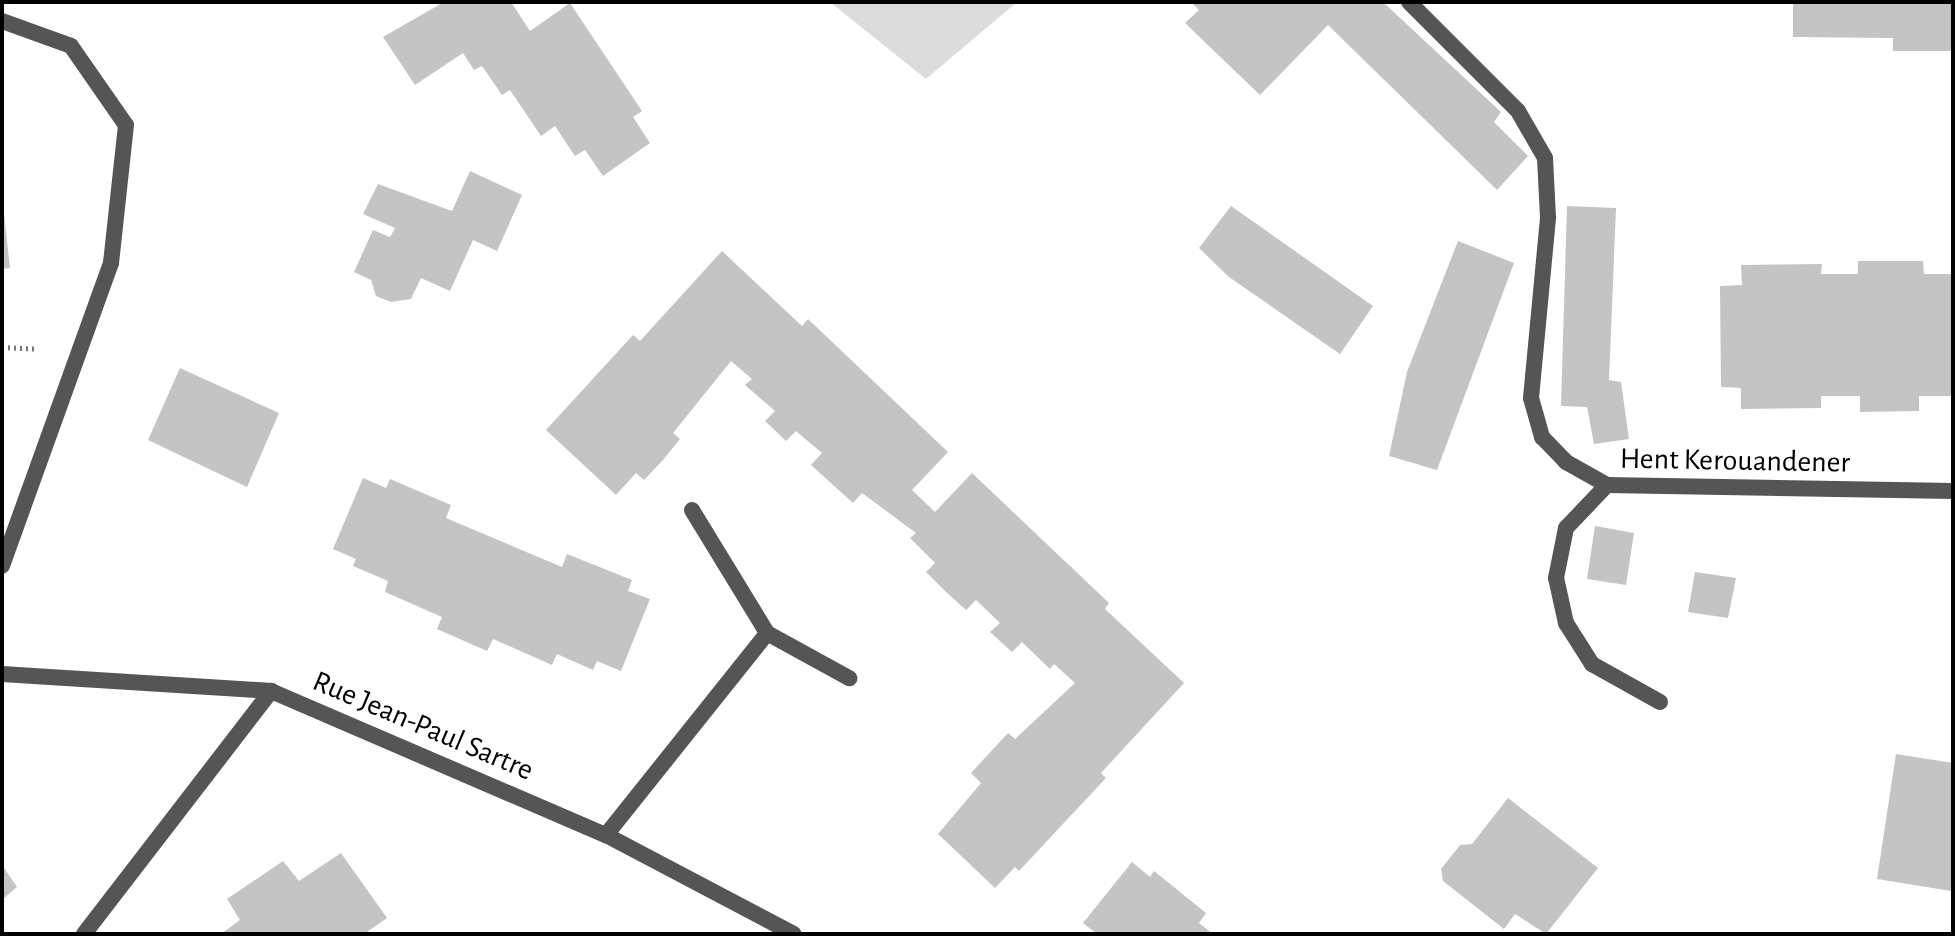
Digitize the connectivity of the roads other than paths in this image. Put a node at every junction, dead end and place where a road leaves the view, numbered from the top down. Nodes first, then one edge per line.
1 (1409, 2) edge
2 (2, 21) edge
3 (1607, 485) junction
4 (1953, 491) edge
5 (692, 510) dead end
6 (2, 566) edge
7 (767, 633) junction
8 (2, 674) edge
9 (849, 678) dead end
10 (271, 691) junction
11 (1660, 702) dead end
12 (606, 835) junction
13 (84, 934) edge
14 (794, 934) edge

1 - 3 street
2 - 6 street
3 - 4 street, Hent Kerouandener
3 - 11 street, Hent Kerouandener
5 - 7 street
7 - 9 street
7 - 12 street
8 - 10 street, Rue Jean-Paul Sartre
10 - 12 street, Rue Jean-Paul Sartre
10 - 13 street
12 - 14 street, Rue Jean-Paul Sartre

